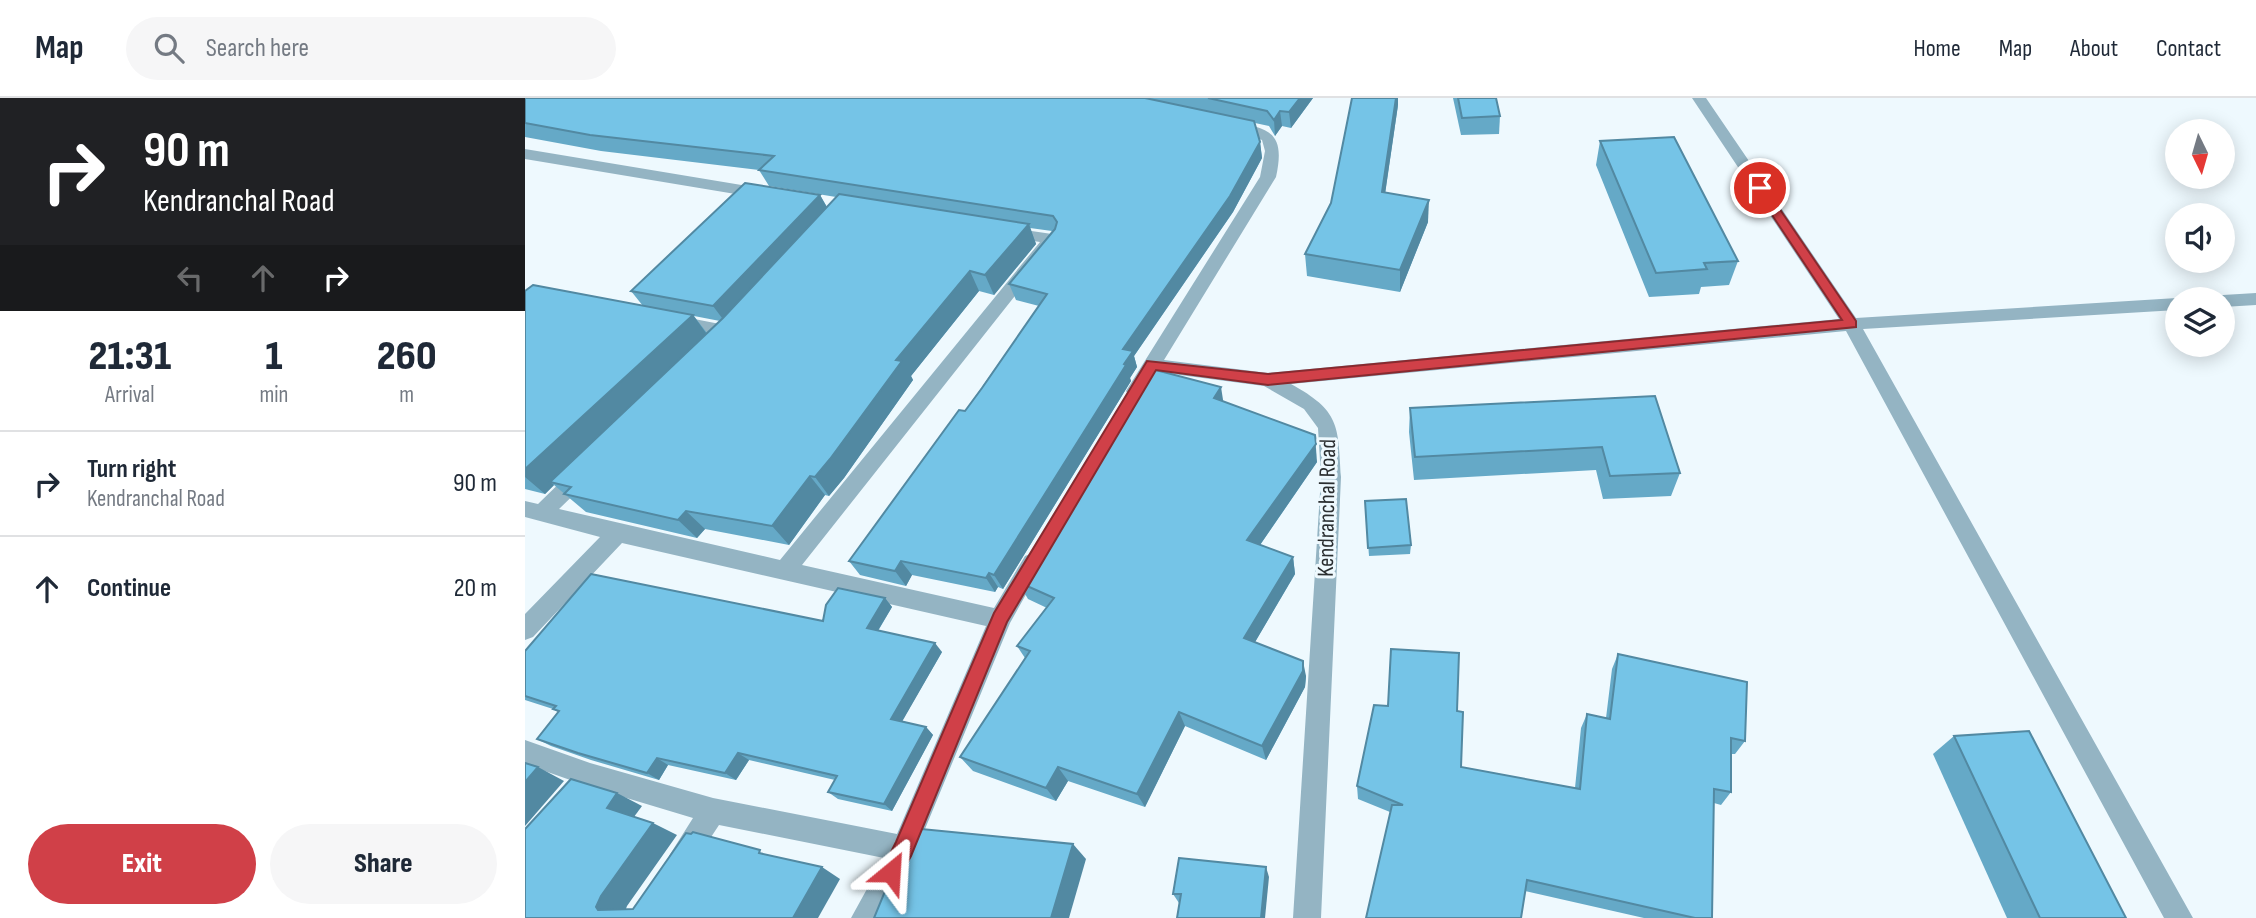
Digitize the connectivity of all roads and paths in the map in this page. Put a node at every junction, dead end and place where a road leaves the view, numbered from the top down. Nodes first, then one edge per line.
1 (1699, 98) edge
2 (1214, 120) edge
3 (525, 155) edge
4 (778, 196) edge
5 (982, 228) edge
6 (2256, 299) edge
7 (2235, 300) edge
8 (2165, 305) edge
9 (662, 319) edge
10 (1851, 324) junction
11 (710, 351) edge
12 (1152, 365) junction
13 (1268, 380) junction
14 (1124, 411) edge
15 (601, 456) edge
16 (533, 511) edge
17 (618, 534) junction
18 (1048, 538) edge
19 (784, 572) junction
20 (1000, 619) junction
21 (525, 630) edge
22 (525, 752) edge
23 (713, 811) junction
24 (904, 849) junction
25 (669, 875) edge
26 (865, 918) edge
27 (1307, 918) edge
28 (2179, 918) edge

1 - 10 street
2 - 12 street
3 - 4 street
5 - 19 street
6 - 7 street
8 - 10 street
9 - 11 street
10 - 13 street
10 - 28 street
12 - 13 street, Kendranchal Road
12 - 14 street
13 - 27 street, Kendranchal Road
15 - 16 street
16 - 17 street
17 - 19 street
17 - 21 street
18 - 20 street
19 - 20 street
20 - 24 street
22 - 23 street
23 - 24 street
23 - 25 street
24 - 26 street

